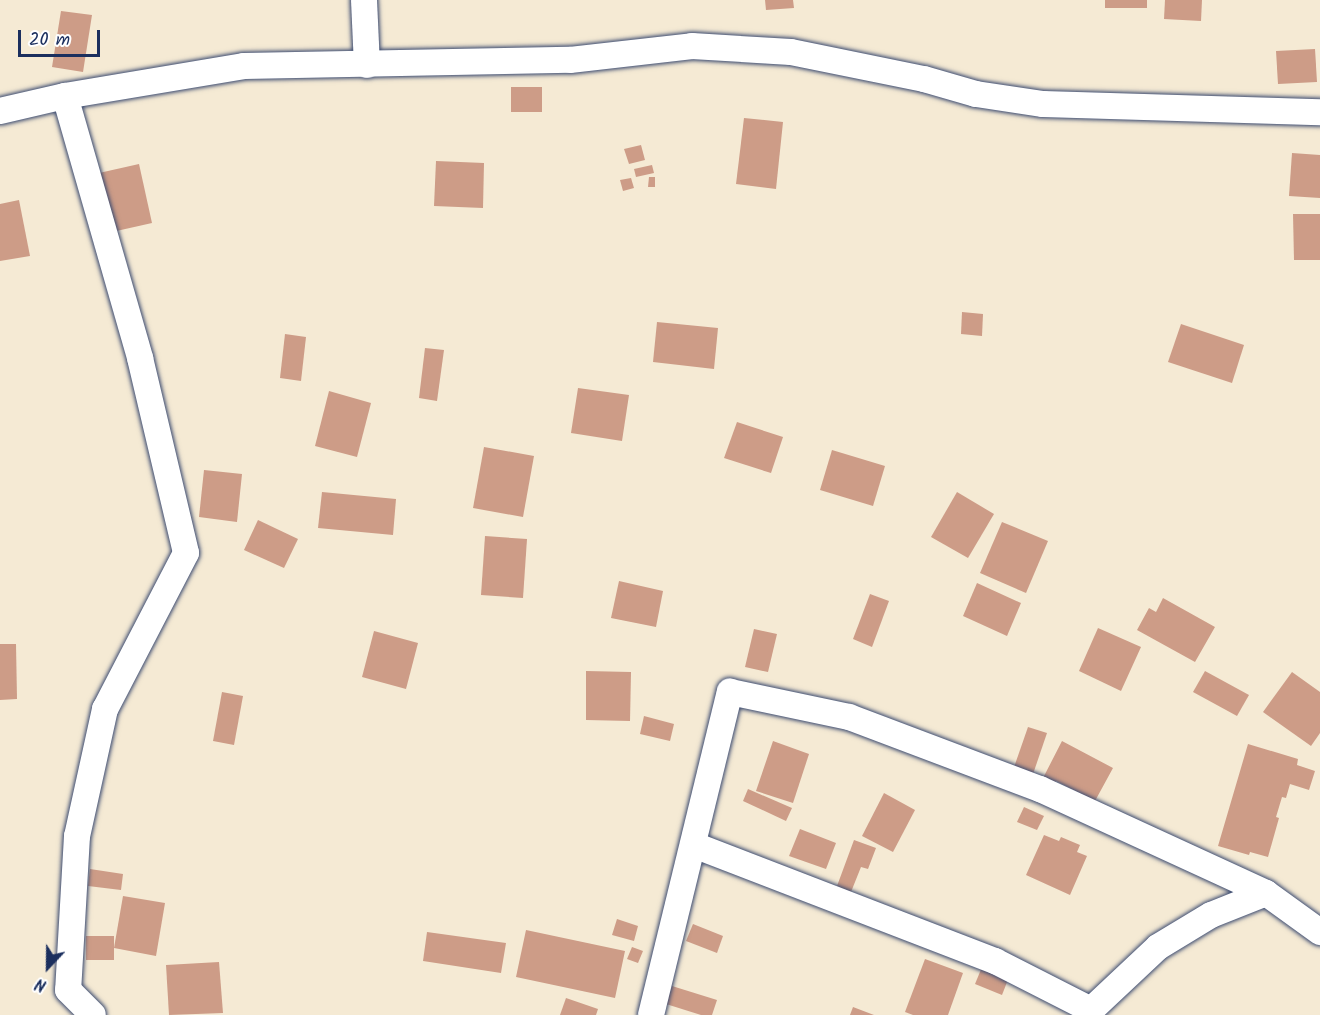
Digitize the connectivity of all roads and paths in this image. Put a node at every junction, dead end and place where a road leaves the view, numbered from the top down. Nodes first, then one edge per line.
1 (364, 0) edge
2 (367, 64) junction
3 (65, 96) junction
4 (0, 111) edge
5 (1320, 112) edge
6 (694, 845) junction
7 (1266, 893) junction
8 (1320, 932) edge
9 (1090, 1012) edge
10 (93, 1015) edge
11 (651, 1015) edge

1 - 2 street
2 - 3 street
2 - 5 street
3 - 4 street
3 - 10 street
6 - 7 street
6 - 9 street
6 - 11 street
7 - 8 street
7 - 9 street

